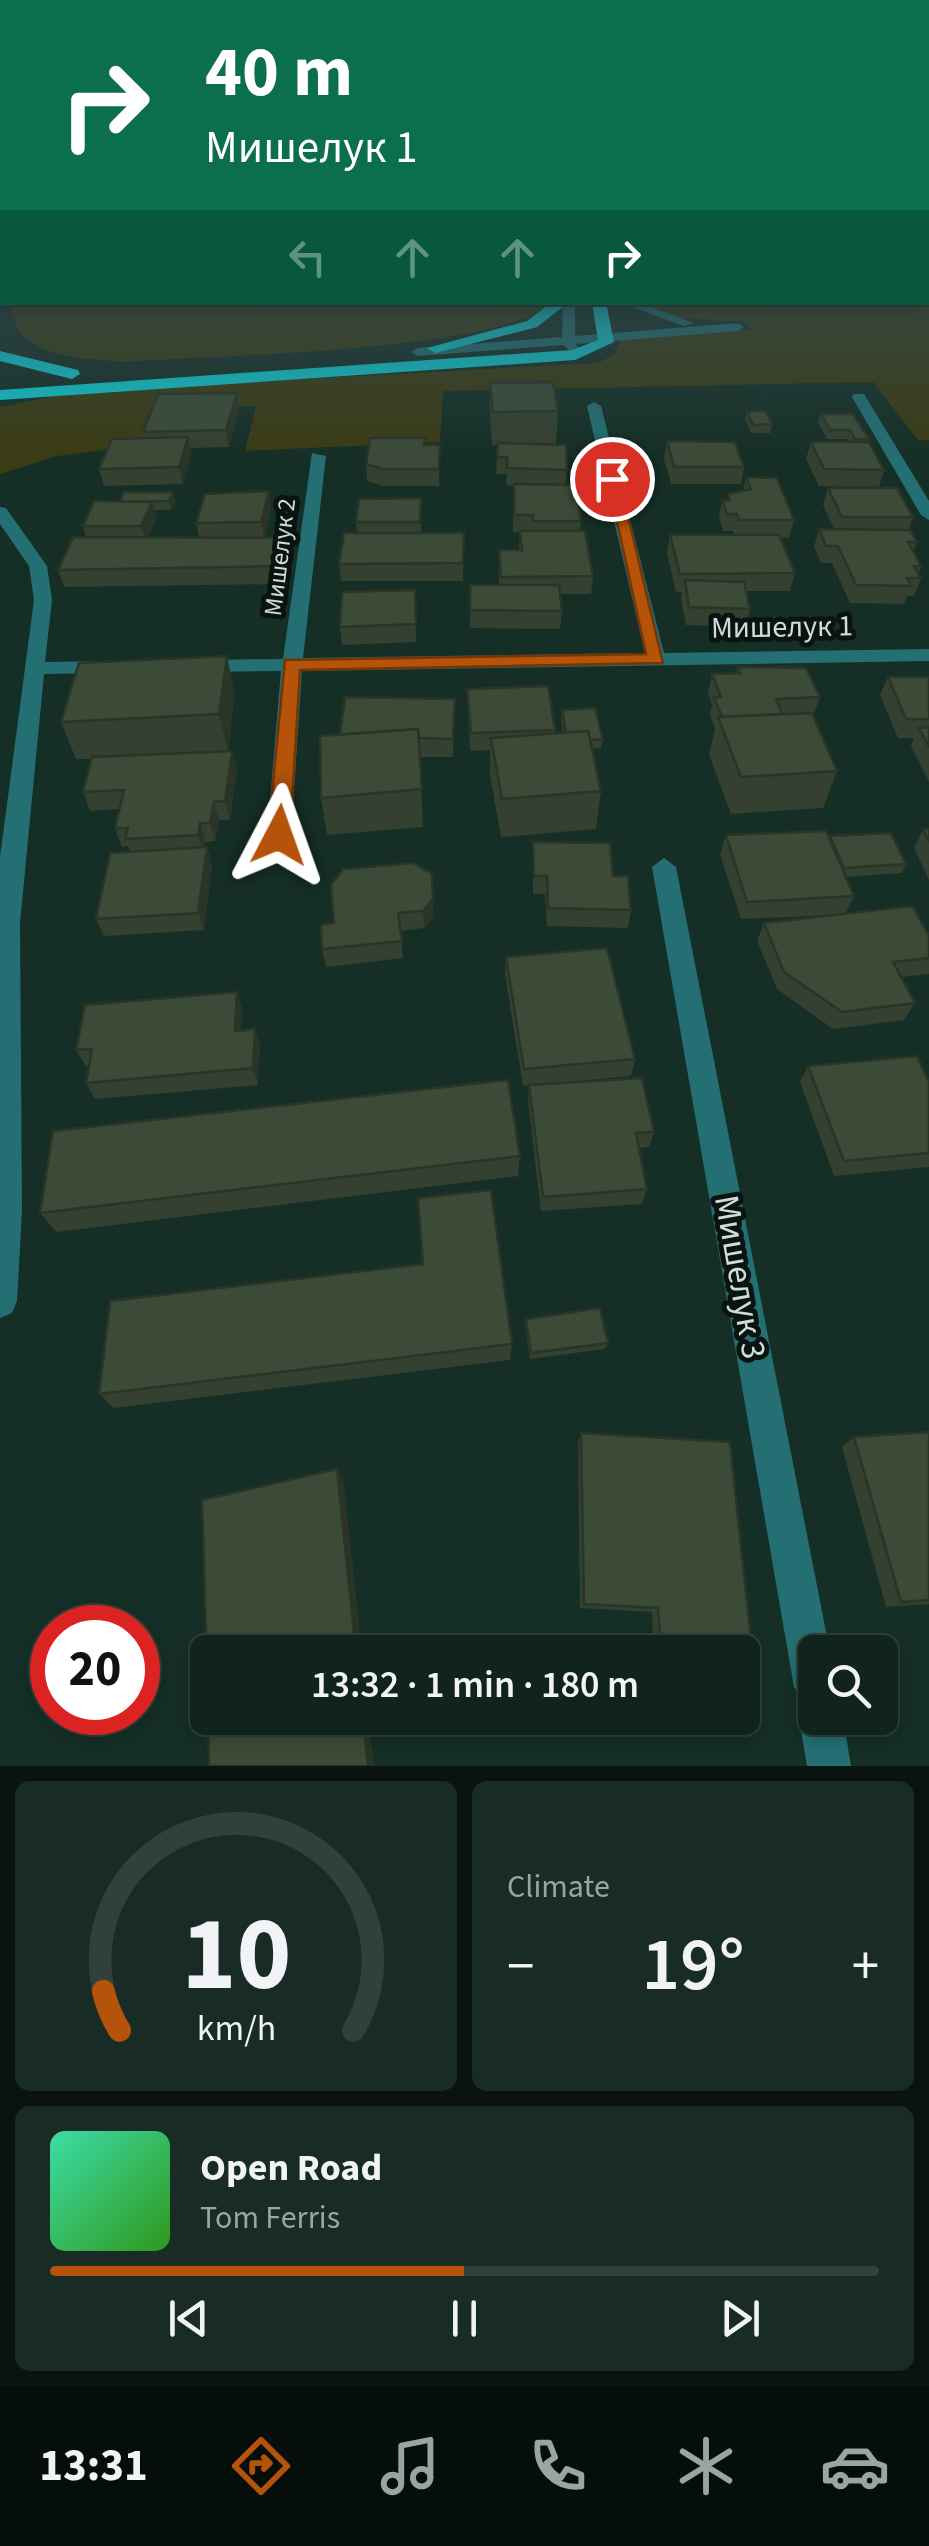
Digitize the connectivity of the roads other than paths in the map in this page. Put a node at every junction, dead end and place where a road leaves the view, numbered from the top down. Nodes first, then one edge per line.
1 (560, 305) edge
2 (565, 305) edge
3 (600, 305) edge
4 (632, 305) edge
5 (606, 338) junction
6 (572, 348) junction
7 (638, 351) dead end
8 (418, 352) junction
9 (0, 356) edge
10 (72, 374) junction
11 (0, 378) edge
12 (859, 397) dead end
13 (0, 398) edge
14 (594, 406) dead end
15 (318, 456) dead end
16 (0, 512) edge
17 (929, 516) edge
18 (929, 655) edge
19 (656, 659) junction
20 (292, 664) junction
21 (174, 666) edge
22 (134, 667) edge
23 (36, 668) junction
24 (279, 835) dead end
25 (664, 867) dead end
26 (0, 1300) edge
27 (805, 1635) edge
28 (824, 1735) edge
29 (830, 1766) edge

1 - 8 highway
2 - 6 street
3 - 5 highway
4 - 5 street
5 - 6 highway
6 - 7 street
6 - 8 street
6 - 13 highway
8 - 10 highway
9 - 10 highway
10 - 11 highway
12 - 17 street
14 - 19 street
15 - 20 street, Мишелук 2
16 - 23 street
18 - 19 street, Мишелук 1
19 - 20 street, Мишелук 1
20 - 21 street, Мишелук 1
20 - 24 street, Мишелук 2
22 - 23 street
23 - 26 street
25 - 27 street, Мишелук 3
28 - 29 street

